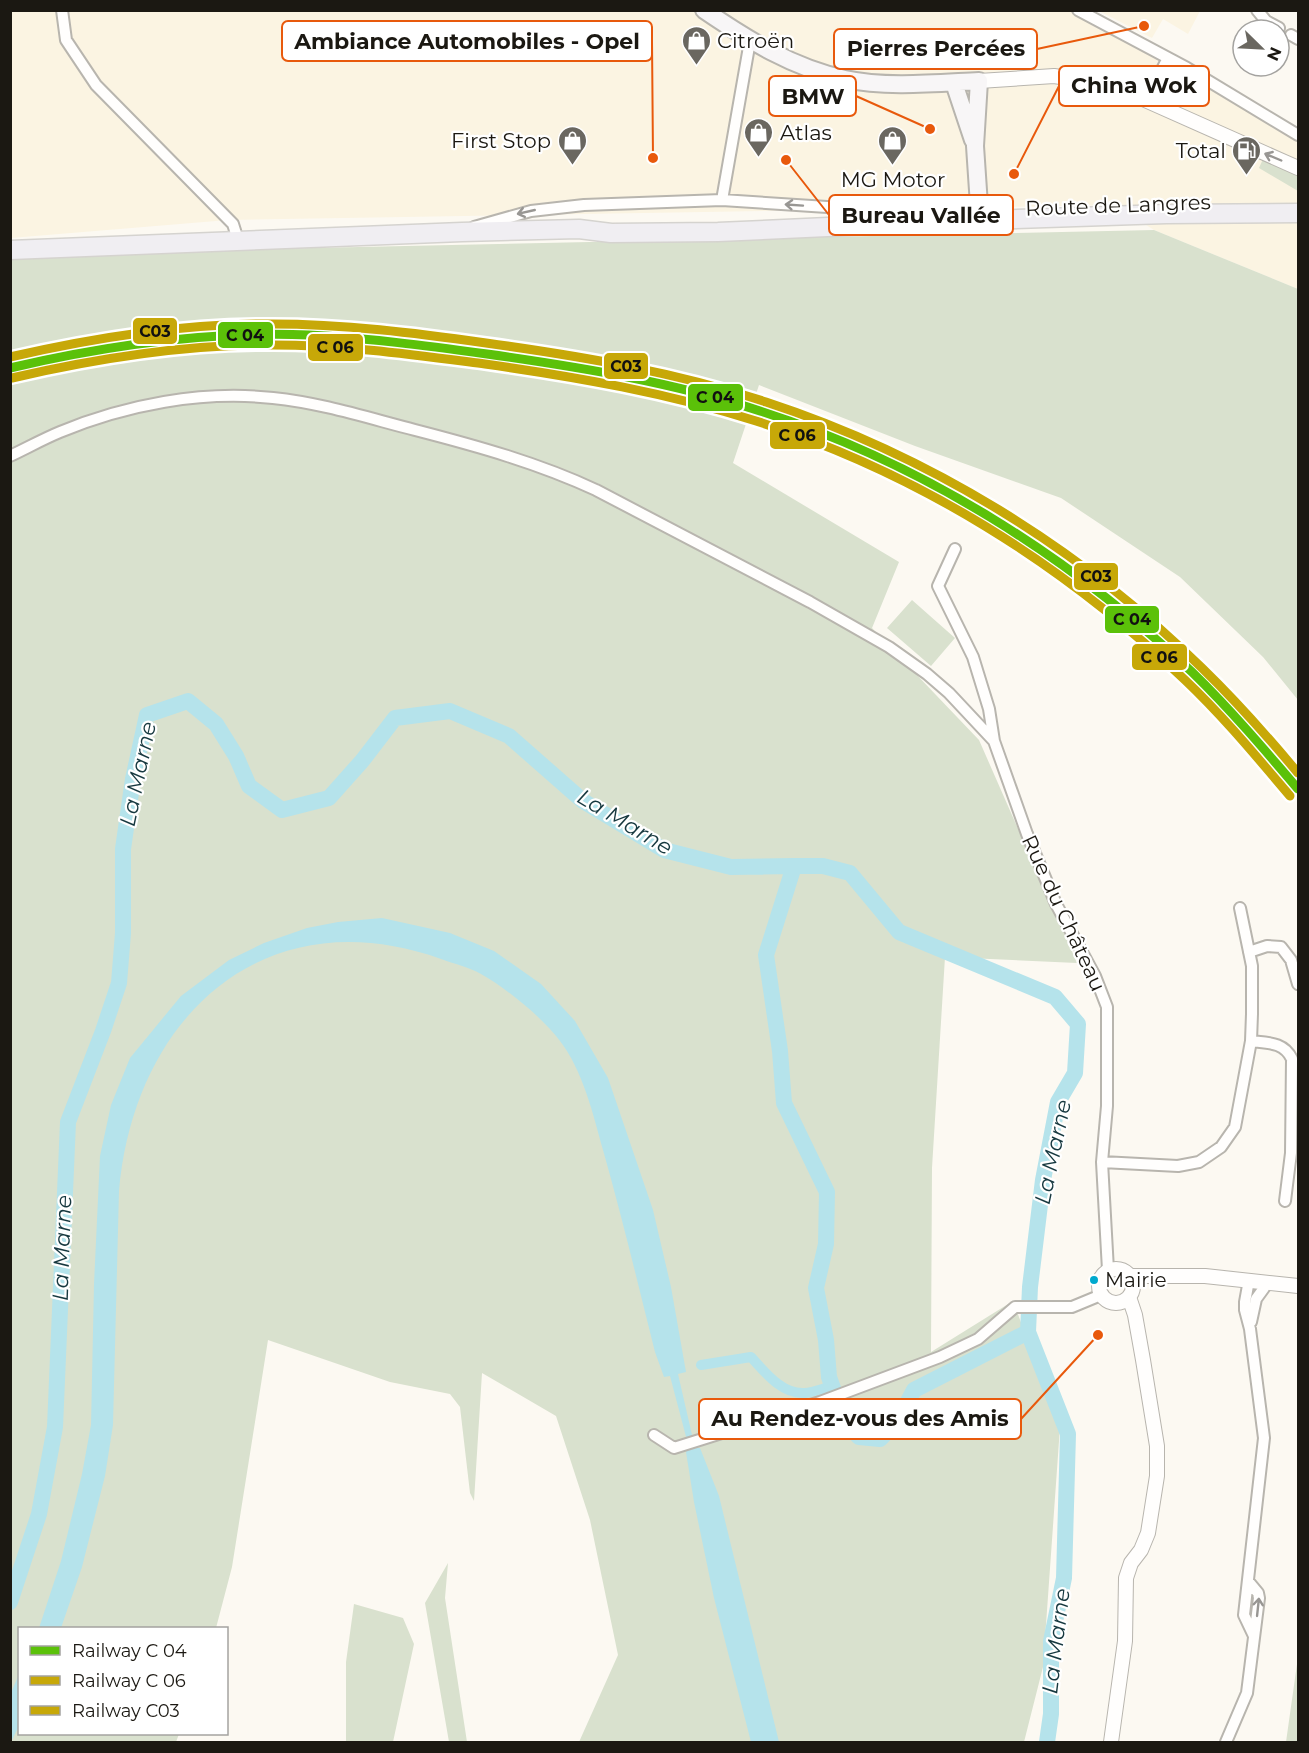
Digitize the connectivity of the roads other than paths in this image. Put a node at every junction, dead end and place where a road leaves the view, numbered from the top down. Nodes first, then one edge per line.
1 (62, 10) edge
2 (704, 10) edge
3 (1078, 10) edge
4 (750, 41) junction
5 (1168, 58) junction
6 (979, 81) junction
7 (954, 82) junction
8 (1146, 100) junction
9 (1299, 135) edge
10 (975, 146) junction
11 (1299, 168) edge
12 (722, 201) junction
13 (1299, 201) edge
14 (873, 213) junction
15 (1299, 213) edge
16 (980, 215) junction
17 (579, 229) junction
18 (462, 232) junction
19 (238, 240) junction
20 (10, 250) edge
21 (10, 456) edge
22 (955, 549) dead end
23 (994, 741) junction
24 (1240, 908) dead end
25 (1249, 952) junction
26 (1299, 984) edge
27 (1251, 1041) junction
28 (1102, 1162) junction
29 (1285, 1200) dead end
30 (1108, 1270) junction
31 (1130, 1276) junction
32 (1249, 1280) junction
33 (1266, 1282) junction
34 (1299, 1286) edge
35 (1101, 1294) junction
36 (1129, 1297) junction
37 (1250, 1329) junction
38 (654, 1435) dead end
39 (1111, 1743) edge
40 (1226, 1743) edge

1 - 19 street
2 - 4 main road
3 - 5 street
4 - 7 main road
4 - 12 street
5 - 8 street
5 - 9 street
6 - 7 main road
6 - 8 street
6 - 10 main road
7 - 10 main road
11 -> 8 street
10 - 16 main road
14 -> 12 street
12 -> 18 street
13 - 16 main road, Route de Langres
14 - 16 main road, Route de Langres
14 - 17 main road, Route de Langres
15 - 16 main road
16 - 17 main road
17 - 18 main road
18 - 19 main road
19 - 20 main road
21 - 23 street
22 - 23 street, Rue du Château
23 - 28 street, Rue du Château
24 - 25 street
25 - 26 street
25 - 27 street
27 - 28 street
27 - 29 street
28 - 30 street, Rue du Château
30 - 31 street
30 - 35 street
31 - 32 street
31 - 36 street
32 - 33 street
32 - 37 street
33 - 34 street
33 - 37 street
35 - 36 street
35 - 38 street
36 - 39 street
37 - 40 street

